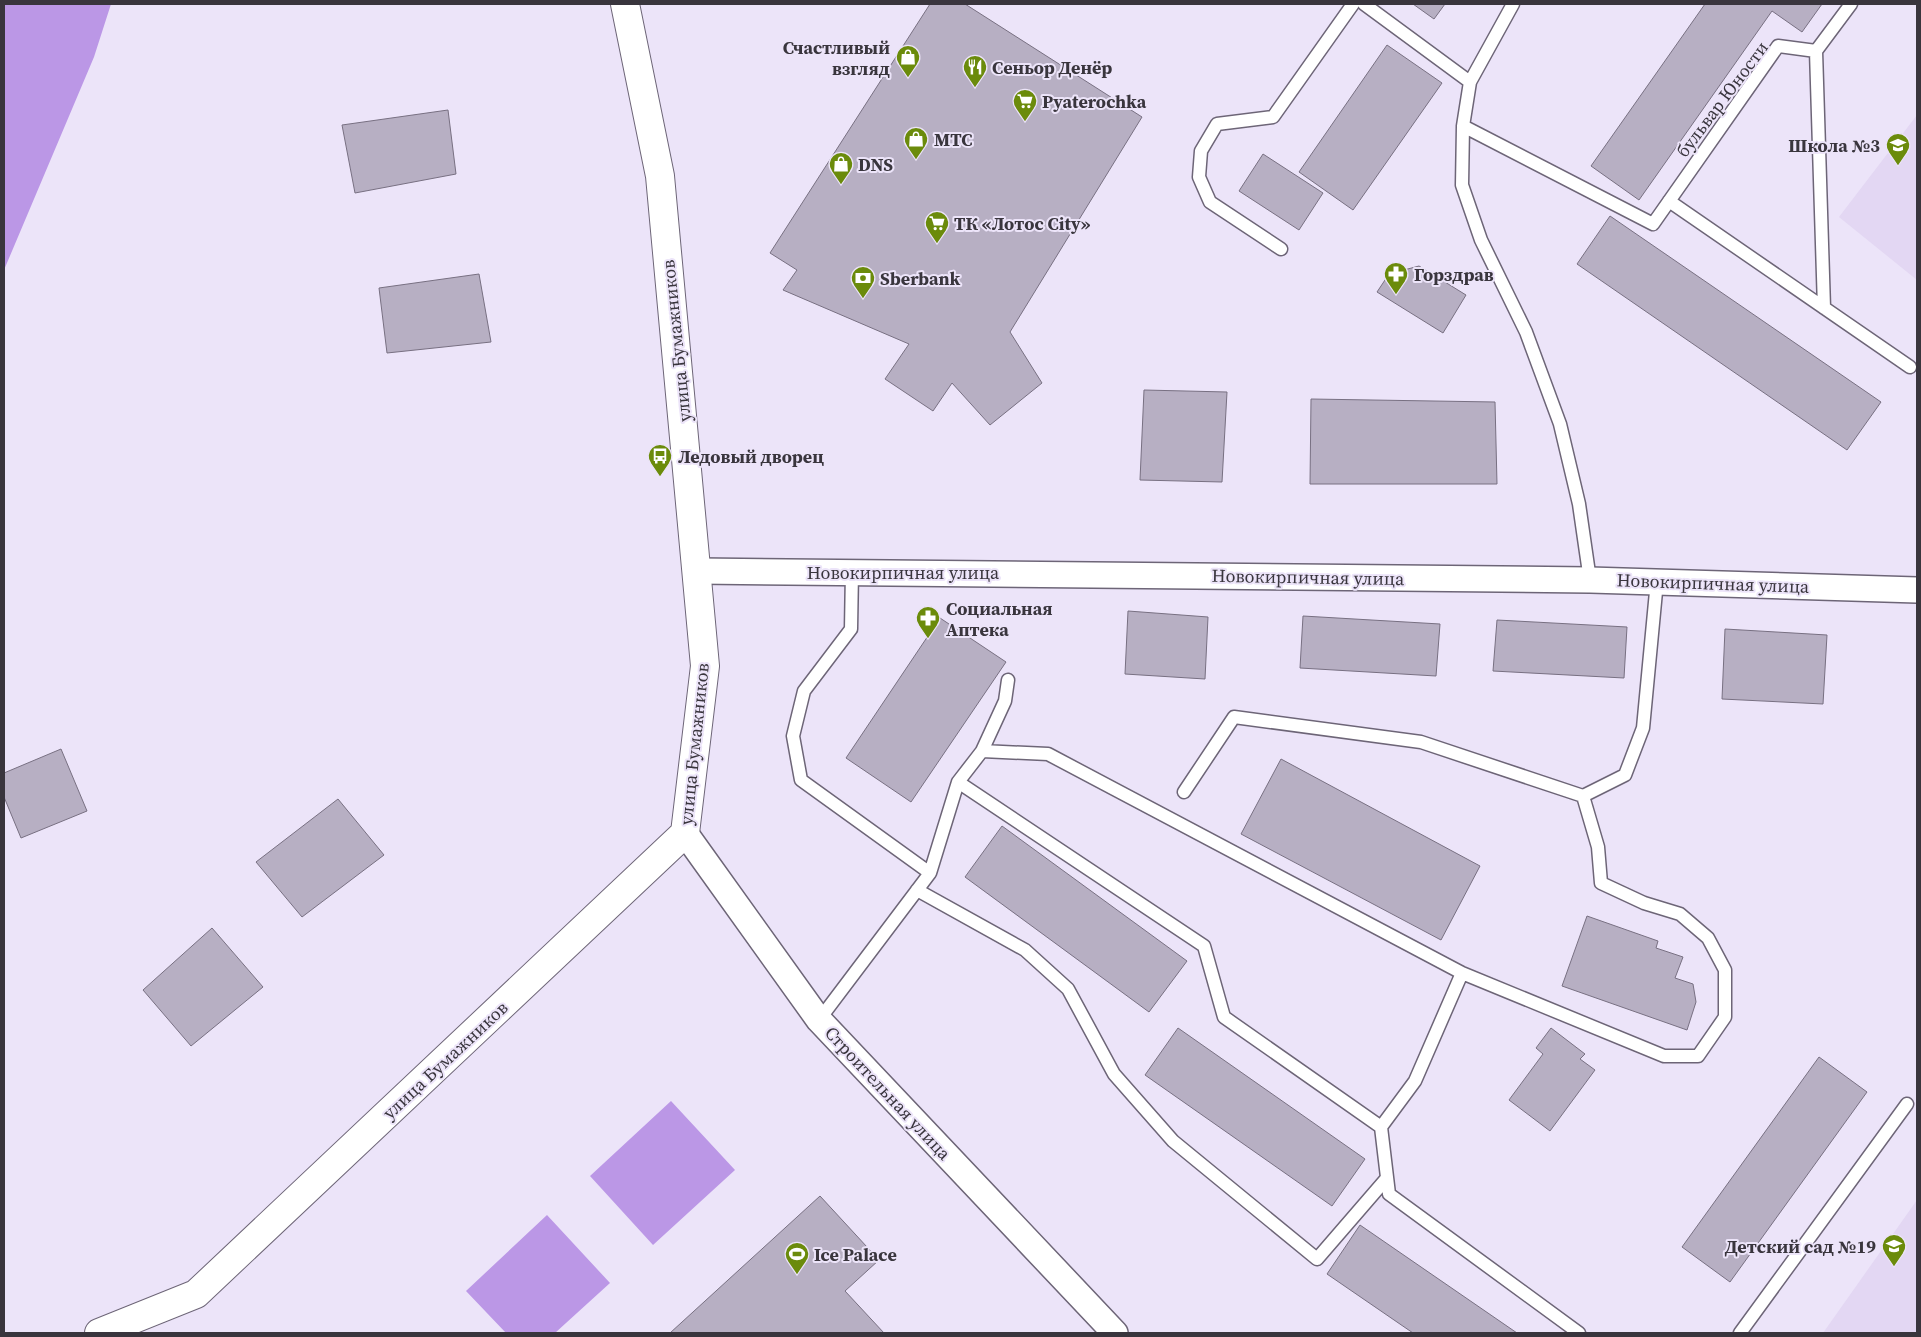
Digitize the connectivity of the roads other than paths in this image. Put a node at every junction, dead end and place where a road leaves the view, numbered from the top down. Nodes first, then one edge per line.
1 (625, 4) edge
2 (1353, 4) edge
3 (1364, 4) edge
4 (1513, 4) edge
5 (1852, 4) edge
6 (1816, 52) junction
7 (1470, 82) junction
8 (1463, 126) junction
9 (1669, 201) junction
10 (1281, 249) dead end
11 (1824, 308) junction
12 (1910, 367) dead end
13 (698, 571) junction
14 (852, 572) junction
15 (1590, 580) junction
16 (1657, 581) junction
17 (1917, 590) edge
18 (1008, 680) dead end
19 (982, 751) junction
20 (958, 782) junction
21 (1184, 792) dead end
22 (1583, 796) junction
23 (685, 833) junction
24 (930, 873) junction
25 (917, 890) junction
26 (1462, 973) junction
27 (819, 1020) junction
28 (1907, 1104) dead end
29 (1381, 1127) junction
30 (1387, 1178) junction
31 (99, 1333) edge
32 (1115, 1333) edge
33 (1579, 1333) edge
34 (1740, 1333) edge

1 - 13 street, улица Бумажников
2 - 10 lane
3 - 7 lane
4 - 7 lane
5 - 6 lane
6 - 9 lane, бульвар Юности
6 - 11 lane
7 - 8 lane
8 - 9 lane, бульвар Юности
8 - 15 lane
9 - 11 lane
11 - 12 lane
13 - 14 street, Новокирпичная улица
13 - 23 street, улица Бумажников
14 - 15 street, Новокирпичная улица
14 - 24 lane
15 - 16 street, Новокирпичная улица
16 - 17 street, Новокирпичная улица
16 - 22 lane
18 - 19 lane
19 - 20 lane
19 - 26 lane
20 - 24 lane
20 - 29 lane
21 - 22 lane
22 - 26 lane
23 - 27 street, Строительная улица
23 - 31 street, улица Бумажников
24 - 25 lane
25 - 27 lane
25 - 30 lane
26 - 29 lane
27 - 32 street, Строительная улица
28 - 34 lane
29 - 30 lane
30 - 33 lane

